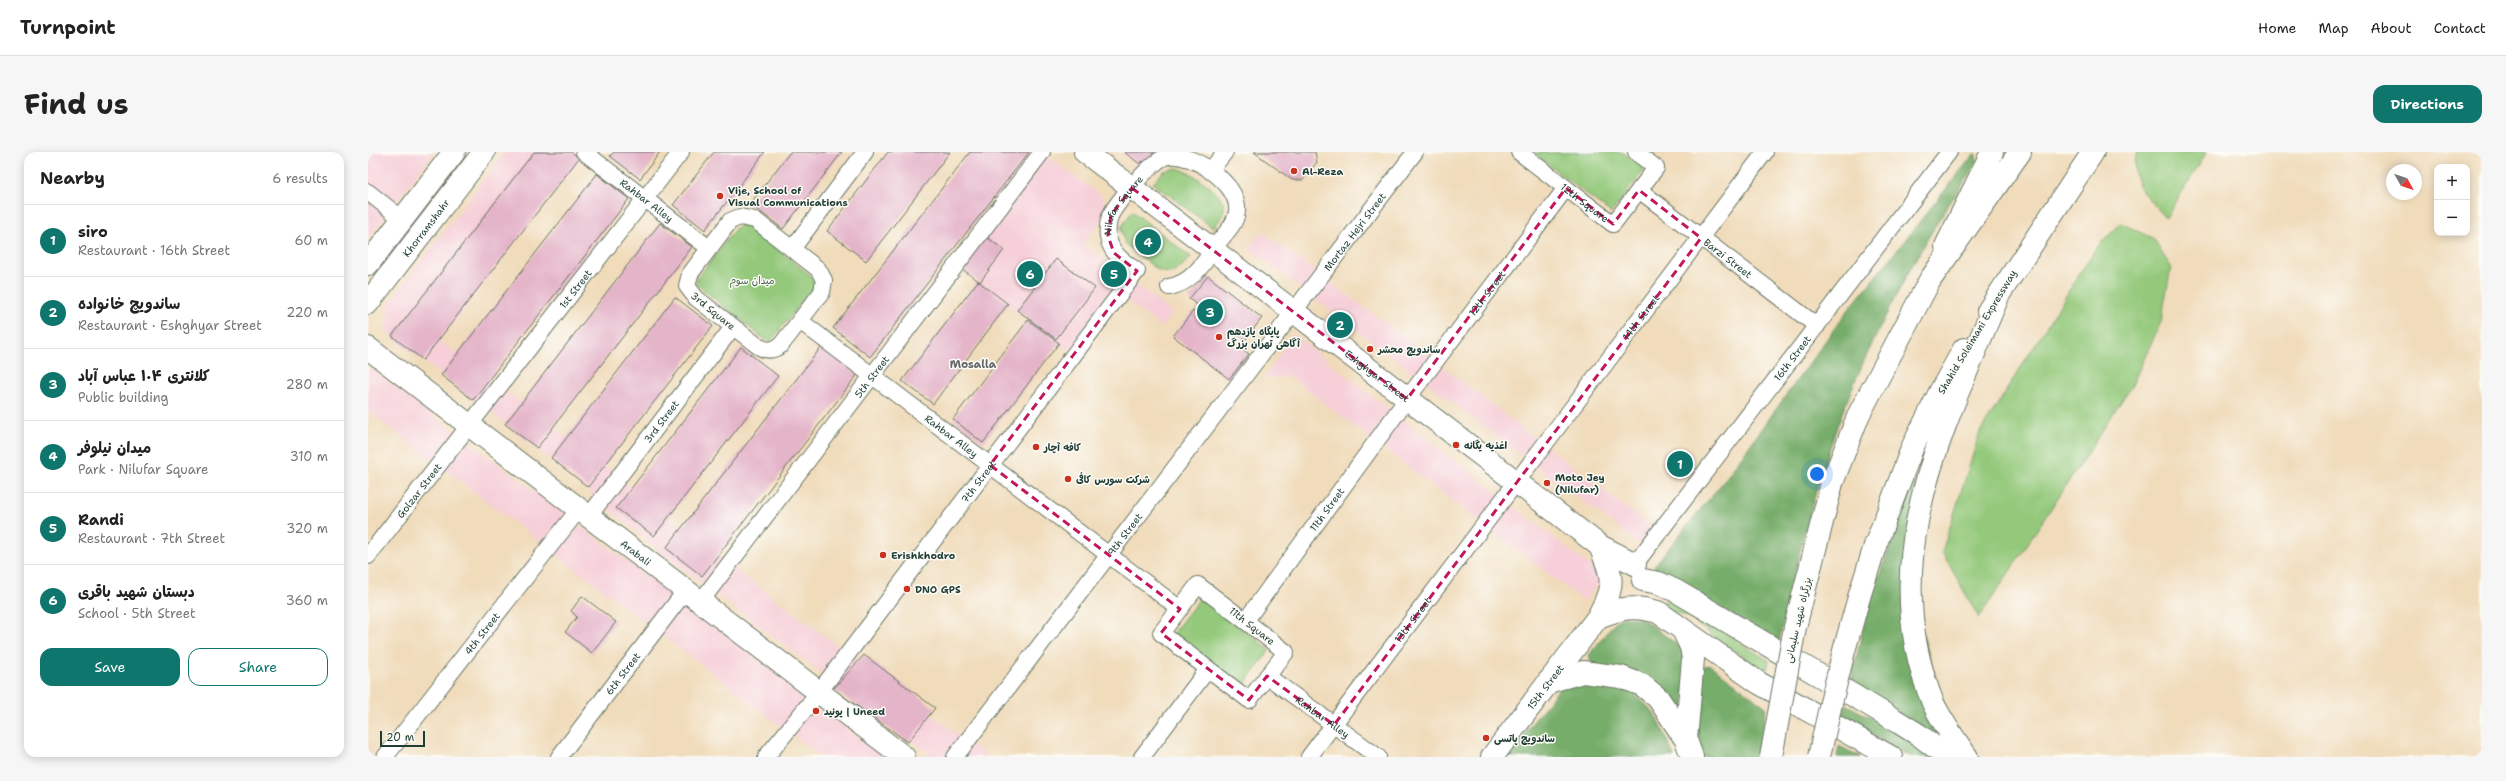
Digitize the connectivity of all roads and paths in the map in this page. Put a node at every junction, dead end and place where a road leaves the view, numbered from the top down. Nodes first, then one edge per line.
1 (454, 152) edge
2 (484, 152) edge
3 (584, 152) edge
4 (681, 152) edge
5 (864, 152) edge
6 (1042, 152) edge
7 (1085, 152) edge
8 (1224, 152) edge
9 (1415, 152) edge
10 (1519, 152) edge
11 (1636, 152) edge
12 (1765, 152) edge
13 (1949, 152) edge
14 (1992, 152) edge
15 (2020, 152) edge
16 (2094, 152) edge
17 (1210, 171) junction
18 (1132, 188) junction
19 (1566, 188) junction
20 (1639, 190) junction
21 (368, 192) edge
22 (644, 199) junction
23 (402, 219) junction
24 (1702, 238) junction
25 (709, 248) junction
26 (792, 249) junction
27 (1213, 250) junction
28 (368, 264) edge
29 (1137, 271) joint
30 (1930, 280) junction
31 (1169, 287) dead end
32 (1997, 299) junction
33 (368, 303) edge
34 (1294, 312) junction
35 (800, 321) junction
36 (733, 326) junction
37 (1817, 326) junction
38 (368, 348) edge
39 (872, 377) junction
40 (1407, 398) junction
41 (470, 425) junction
42 (990, 465) junction
43 (1518, 483) junction
44 (584, 512) junction
45 (1600, 546) junction
46 (1109, 555) junction
47 (368, 556) edge
48 (1639, 572) junction
49 (693, 596) junction
50 (1180, 609) junction
51 (1658, 612) junction
52 (1598, 616) junction
53 (1246, 620) junction
54 (1684, 632) junction
55 (1208, 669) junction
56 (1267, 676) junction
57 (1548, 682) junction
58 (819, 692) junction
59 (1334, 725) junction
60 (1689, 748) edge
61 (385, 757) edge
62 (559, 757) edge
63 (766, 757) edge
64 (904, 757) edge
65 (955, 757) edge
66 (1142, 757) edge
67 (1310, 757) edge
68 (1378, 757) edge
69 (1492, 757) edge
70 (1771, 757) edge
71 (1819, 757) edge
72 (1891, 757) edge
73 (1948, 757) edge
74 (1967, 757) edge

1 - 23 main road
2 - 33 main road, Khorramshahr
3 - 22 street, Rahbar Alley
4 - 22 street, 1st Street
5 - 26 street
6 - 39 street, 5th Street
7 - 18 main road, Eshghyar Street
8 - 17 street
9 - 34 street, Mortaz Hejri Street
10 - 19 street, 12th Square
11 - 20 street, 12th Square
12 - 24 street, 14th Street
13 - 37 street, 16th Street
14 - 30 main road
15 - 30 main road
16 - 32 main road, Shahid Soleimani Expressway
17 - 18 street, Nilufar Square
17 - 27 street, Nilufar Square
18 - 27 main road, Eshghyar Street
18 - 29 street, Nilufar Square
19 - 20 street, 12th Square
19 - 40 street, 12th Street
20 - 24 street, Barzi Street
21 - 23 street
22 - 25 street, Rahbar Alley
22 - 41 street, 1st Street
23 - 28 main road
24 - 37 street, Barzi Street
24 - 43 street, 14th Street
25 - 26 street, 3rd Square
25 - 36 street, 3rd Square
26 - 35 street, 3rd Square
27 - 31 street, Nilufar Square
27 - 34 main road, Eshghyar Street
29 - 42 street, 7th Street
30 - 70 main road, بزرگراه شهید سلیمانی, bridge
32 - 71 main road, Shahid Soleimani Expressway, bridge
32 - 74 main road
34 - 40 main road, Eshghyar Street
34 - 46 street, 9th Street
35 - 36 street, 3rd Square
35 - 39 street, Rahbar Alley
36 - 44 street, 3rd Street
37 - 48 street, 16th Street
38 - 41 main road, Arabali
39 - 42 street, Rahbar Alley
39 - 49 street, 5th Street
40 - 43 main road, Eshghyar Street
40 - 53 street, 11th Street
41 - 44 main road, Arabali
41 - 47 street, Golzar Street
42 - 46 street, Rahbar Alley
42 - 58 street, 7th Street
43 - 45 main road, Eshghyar Street
43 - 59 street, 13th Street
44 - 49 main road, Arabali
44 - 61 street, 4th Street
45 - 48 main road, Eshghyar Street
45 - 52 main road, 15th Street
46 - 50 street, Rahbar Alley
46 - 65 street, 9th Street
48 - 51 main road
48 - 73 main road, Eshghyar Street
49 - 58 main road, Arabali
49 - 62 street, 6th Street
50 - 53 street, 11th Square
50 - 55 street, 11th Square
51 - 52 main road
51 - 54 main road
52 - 57 main road, 15th Street
53 - 56 street, 11th Square
54 - 60 main road
54 - 72 main road
55 - 56 street, 11th Square
55 - 66 street
56 - 59 street, Rahbar Alley
57 - 60 main road
57 - 69 main road, 15th Street
58 - 63 street, 7th Street
58 - 64 main road, Arabali
59 - 67 street, 13th Street
59 - 68 street, Rahbar Alley

